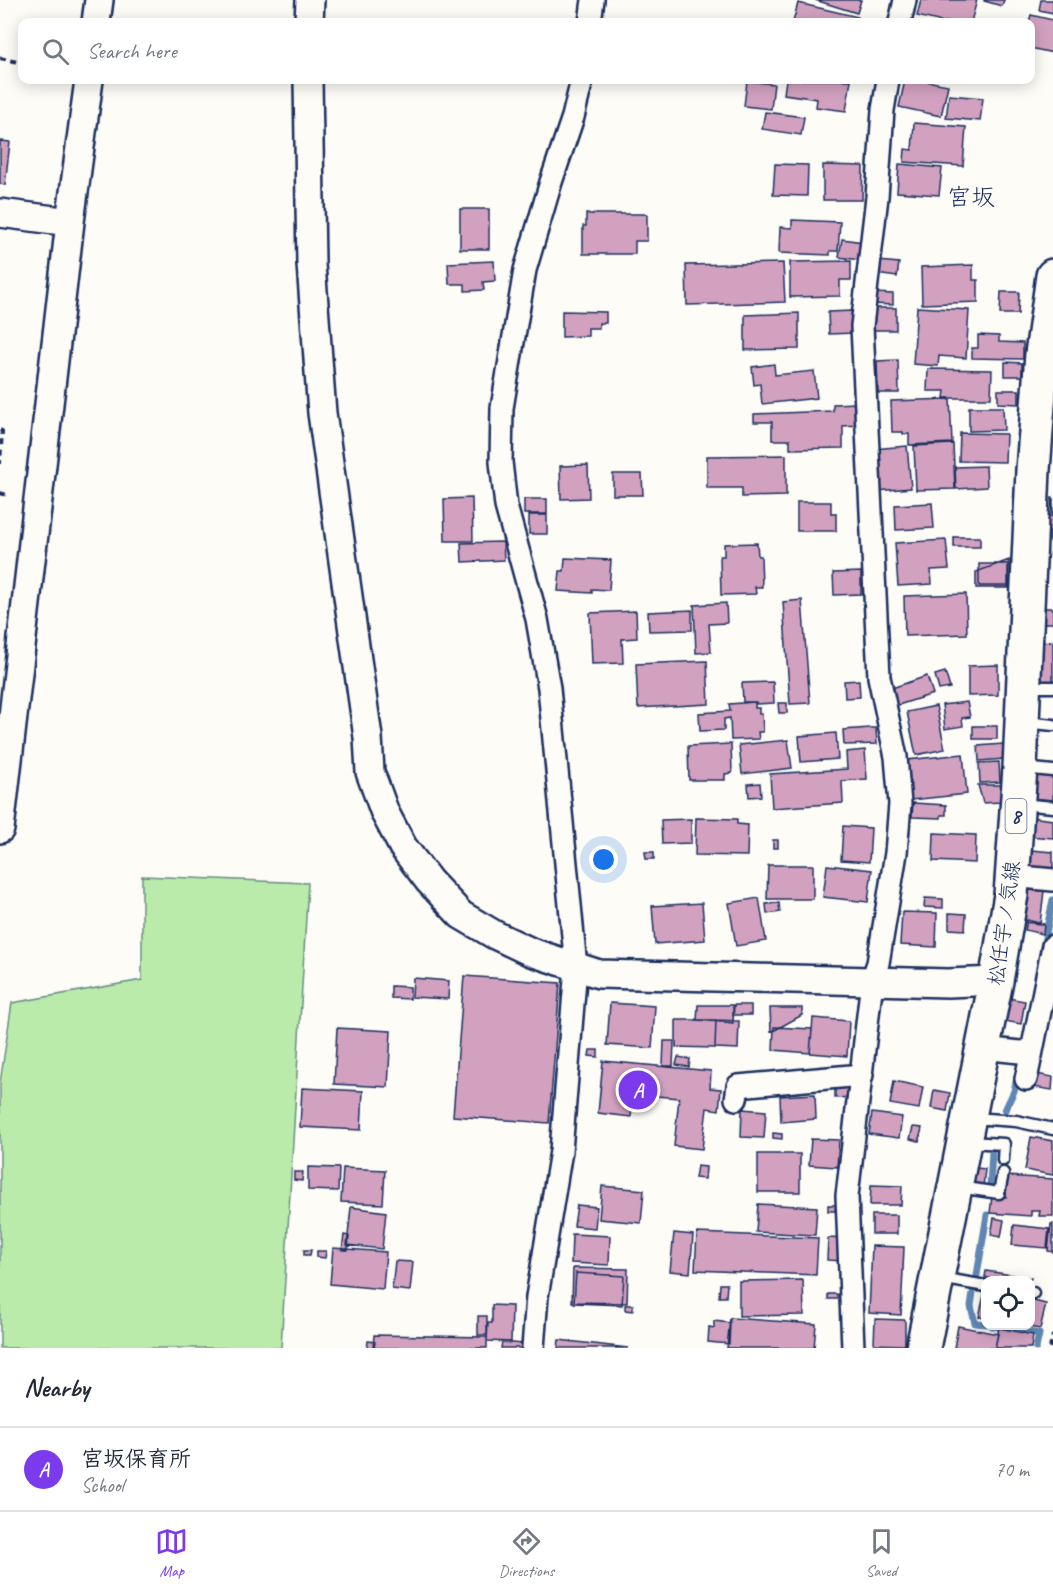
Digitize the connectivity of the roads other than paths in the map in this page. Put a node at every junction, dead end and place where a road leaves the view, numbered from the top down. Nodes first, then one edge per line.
1 (99, 0) edge
2 (310, 0) edge
3 (593, 0) edge
4 (905, 0) edge
5 (97, 18) edge
6 (309, 18) edge
7 (591, 18) edge
8 (901, 18) edge
9 (87, 84) edge
10 (308, 84) edge
11 (581, 84) edge
12 (887, 84) edge
13 (0, 213) edge
14 (70, 222) junction
15 (1053, 276) edge
16 (1038, 687) edge
17 (1037, 724) edge
18 (1020, 768) junction
19 (1053, 771) edge
20 (1017, 804) junction
21 (1053, 807) edge
22 (0, 829) edge
23 (1012, 876) junction
24 (1053, 880) edge
25 (1053, 946) edge
26 (576, 967) junction
27 (872, 980) junction
28 (996, 981) junction
29 (982, 1048) junction
30 (1032, 1051) junction
31 (862, 1075) junction
32 (1026, 1079) dead end
33 (736, 1099) dead end
34 (966, 1130) junction
35 (1053, 1130) edge
36 (1003, 1160) dead end
37 (1003, 1173) dead end
38 (954, 1187) junction
39 (936, 1278) junction
40 (981, 1285) edge
41 (533, 1348) edge
42 (853, 1348) edge
43 (923, 1348) edge

1 - 5 street
2 - 6 street
3 - 7 street
4 - 8 street
9 - 14 street
10 - 26 street
11 - 26 street
12 - 27 street
13 - 14 street
14 - 22 street
15 - 16 main road, 松任宇ノ気線 / 8
16 - 17 main road, 松任宇ノ気線 / 8
17 - 18 main road, 松任宇ノ気線 / 8
18 - 19 lane
18 - 20 main road, 松任宇ノ気線 / 8
20 - 21 lane
20 - 23 main road, 松任宇ノ気線 / 8
23 - 24 street
23 - 28 main road, 松任宇ノ気線 / 8
25 - 30 street
26 - 27 street
26 - 41 street
27 - 28 street
27 - 31 street
28 - 29 main road, 松任宇ノ気線 / 8
29 - 30 street
29 - 34 main road, 松任宇ノ気線 / 8
30 - 32 street
31 - 33 street
31 - 42 street
34 - 35 lane
34 - 36 lane
34 - 38 main road, 松任宇ノ気線 / 8
37 - 38 lane
38 - 39 main road, 松任宇ノ気線 / 8
39 - 40 lane
39 - 43 main road, 松任宇ノ気線 / 8

